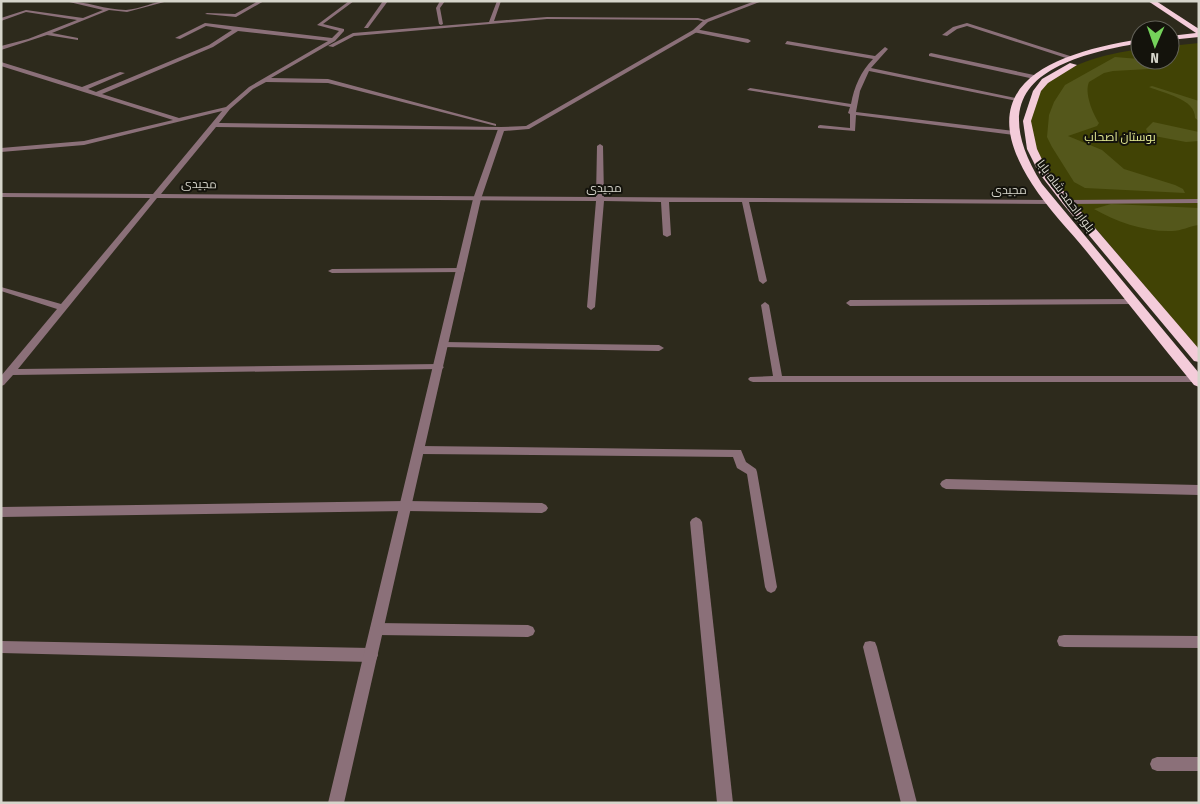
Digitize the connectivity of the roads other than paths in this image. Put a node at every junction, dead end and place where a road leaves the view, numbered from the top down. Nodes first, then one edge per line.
1 (67, 1) edge
2 (166, 1) edge
3 (262, 1) edge
4 (352, 1) edge
5 (386, 1) edge
6 (443, 1) edge
7 (500, 1) edge
8 (760, 1) edge
9 (1151, 1) edge
10 (1162, 1) edge
11 (109, 9) junction
12 (207, 14) dead end
13 (83, 19) junction
14 (1, 20) edge
15 (491, 20) junction
16 (702, 20) junction
17 (441, 24) junction
18 (1199, 24) edge
19 (366, 27) junction
20 (237, 29) junction
21 (342, 30) junction
22 (695, 31) junction
23 (1199, 33) edge
24 (47, 34) junction
25 (945, 35) dead end
26 (1180, 36) edge
27 (178, 38) dead end
28 (76, 39) dead end
29 (333, 40) junction
30 (748, 40) dead end
31 (340, 41) junction
32 (1199, 41) edge
33 (1130, 42) edge
34 (1180, 42) edge
35 (786, 43) dead end
36 (1, 48) edge
37 (1130, 48) edge
38 (885, 49) dead end
39 (931, 55) dead end
40 (1068, 57) junction
41 (878, 58) junction
42 (1, 64) edge
43 (867, 69) junction
44 (122, 73) dead end
45 (1034, 77) junction
46 (269, 80) junction
47 (83, 89) junction
48 (750, 90) dead end
49 (96, 94) junction
50 (239, 99) junction
51 (1017, 99) junction
52 (853, 106) junction
53 (228, 108) junction
54 (851, 114) junction
55 (166, 117) junction
56 (178, 120) junction
57 (214, 125) junction
58 (820, 127) dead end
59 (504, 128) junction
60 (1014, 133) junction
61 (1, 144) edge
62 (600, 146) dead end
63 (1, 150) edge
64 (1, 195) edge
65 (18, 195) junction
66 (157, 195) junction
67 (477, 199) junction
68 (600, 200) junction
69 (664, 200) junction
70 (745, 200) junction
71 (1199, 201) edge
72 (1051, 202) junction
73 (1067, 202) junction
74 (1, 203) edge
75 (667, 235) dead end
76 (461, 270) junction
77 (332, 271) dead end
78 (763, 281) dead end
79 (3, 289) dead end
80 (1133, 302) junction
81 (850, 303) dead end
82 (765, 305) dead end
83 (591, 307) dead end
84 (63, 308) junction
85 (444, 345) junction
86 (659, 348) dead end
87 (1199, 358) edge
88 (439, 367) junction
89 (10, 372) junction
90 (778, 378) junction
91 (753, 379) dead end
92 (1198, 380) edge
93 (1, 382) edge
94 (420, 450) junction
95 (946, 484) dead end
96 (1199, 490) edge
97 (406, 506) junction
98 (542, 508) dead end
99 (1, 512) edge
100 (696, 522) dead end
101 (771, 587) dead end
102 (377, 629) junction
103 (528, 631) dead end
104 (1064, 641) dead end
105 (1199, 642) edge
106 (1, 647) edge
107 (870, 647) dead end
108 (371, 656) junction
109 (1157, 764) dead end
110 (1199, 764) edge
111 (336, 803) edge
112 (725, 803) edge
113 (910, 803) edge

1 - 11 street
2 - 11 street
3 - 12 street
4 - 21 street
5 - 19 street
6 - 17 street
7 - 15 street
8 - 16 street
9 - 23 highway
10 - 18 highway
11 - 13 street
13 - 14 street
13 - 24 street
15 - 16 street
15 - 17 street
15 - 31 street
16 - 22 street
17 - 19 street
19 - 21 street
20 - 27 street
20 - 29 street
20 - 49 street
21 - 29 street
22 - 30 street
22 - 59 street
23 - 26 highway
24 - 28 street
24 - 36 street
25 - 40 street
29 - 31 street
29 - 46 street
31 - 46 street
32 - 34 highway
33 - 40 highway
35 - 41 street
37 - 73 highway, بلوار احمد شاه بابا
38 - 41 street
39 - 45 street
40 - 45 highway
41 - 43 street
42 - 47 street
43 - 51 street
43 - 52 street
44 - 47 street
45 - 51 highway
46 - 50 street
46 - 50 street
46 - 59 street
47 - 49 street
48 - 52 street
49 - 55 street
50 - 53 street
51 - 60 highway, بلوار احمد شاه بابا
52 - 54 street
53 - 56 street
53 - 57 street
54 - 58 street
54 - 60 street
55 - 56 street
55 - 61 street
56 - 63 street
57 - 59 street
57 - 66 street
59 - 67 street
60 - 72 highway, بلوار احمد شاه بابا
62 - 68 street
64 - 65 street, مجیدی
65 - 66 street, مجیدی
65 - 74 street
66 - 67 street, مجیدی
66 - 84 street
67 - 68 street, مجیدی
67 - 76 street
68 - 69 street, مجیدی
68 - 83 street
69 - 70 street, مجیدی
69 - 75 street
70 - 72 street, مجیدی
70 - 78 street
71 - 73 street
72 - 80 highway, بلوار احمد شاه بابا
73 - 87 highway, بلوار احمد شاه بابا
76 - 77 street
76 - 85 street
79 - 84 street
80 - 81 street
80 - 92 highway, بلوار احمد شاه بابا
82 - 90 street
84 - 89 street
85 - 86 street
85 - 88 street
88 - 89 street
88 - 94 street
89 - 93 street
90 - 91 street
90 - 92 street
94 - 97 street
94 - 101 street
95 - 96 street
97 - 98 street
97 - 99 street
97 - 102 street
100 - 112 street
102 - 103 street
102 - 108 street
104 - 105 street
106 - 108 street
107 - 113 street
108 - 111 street
109 - 110 street

